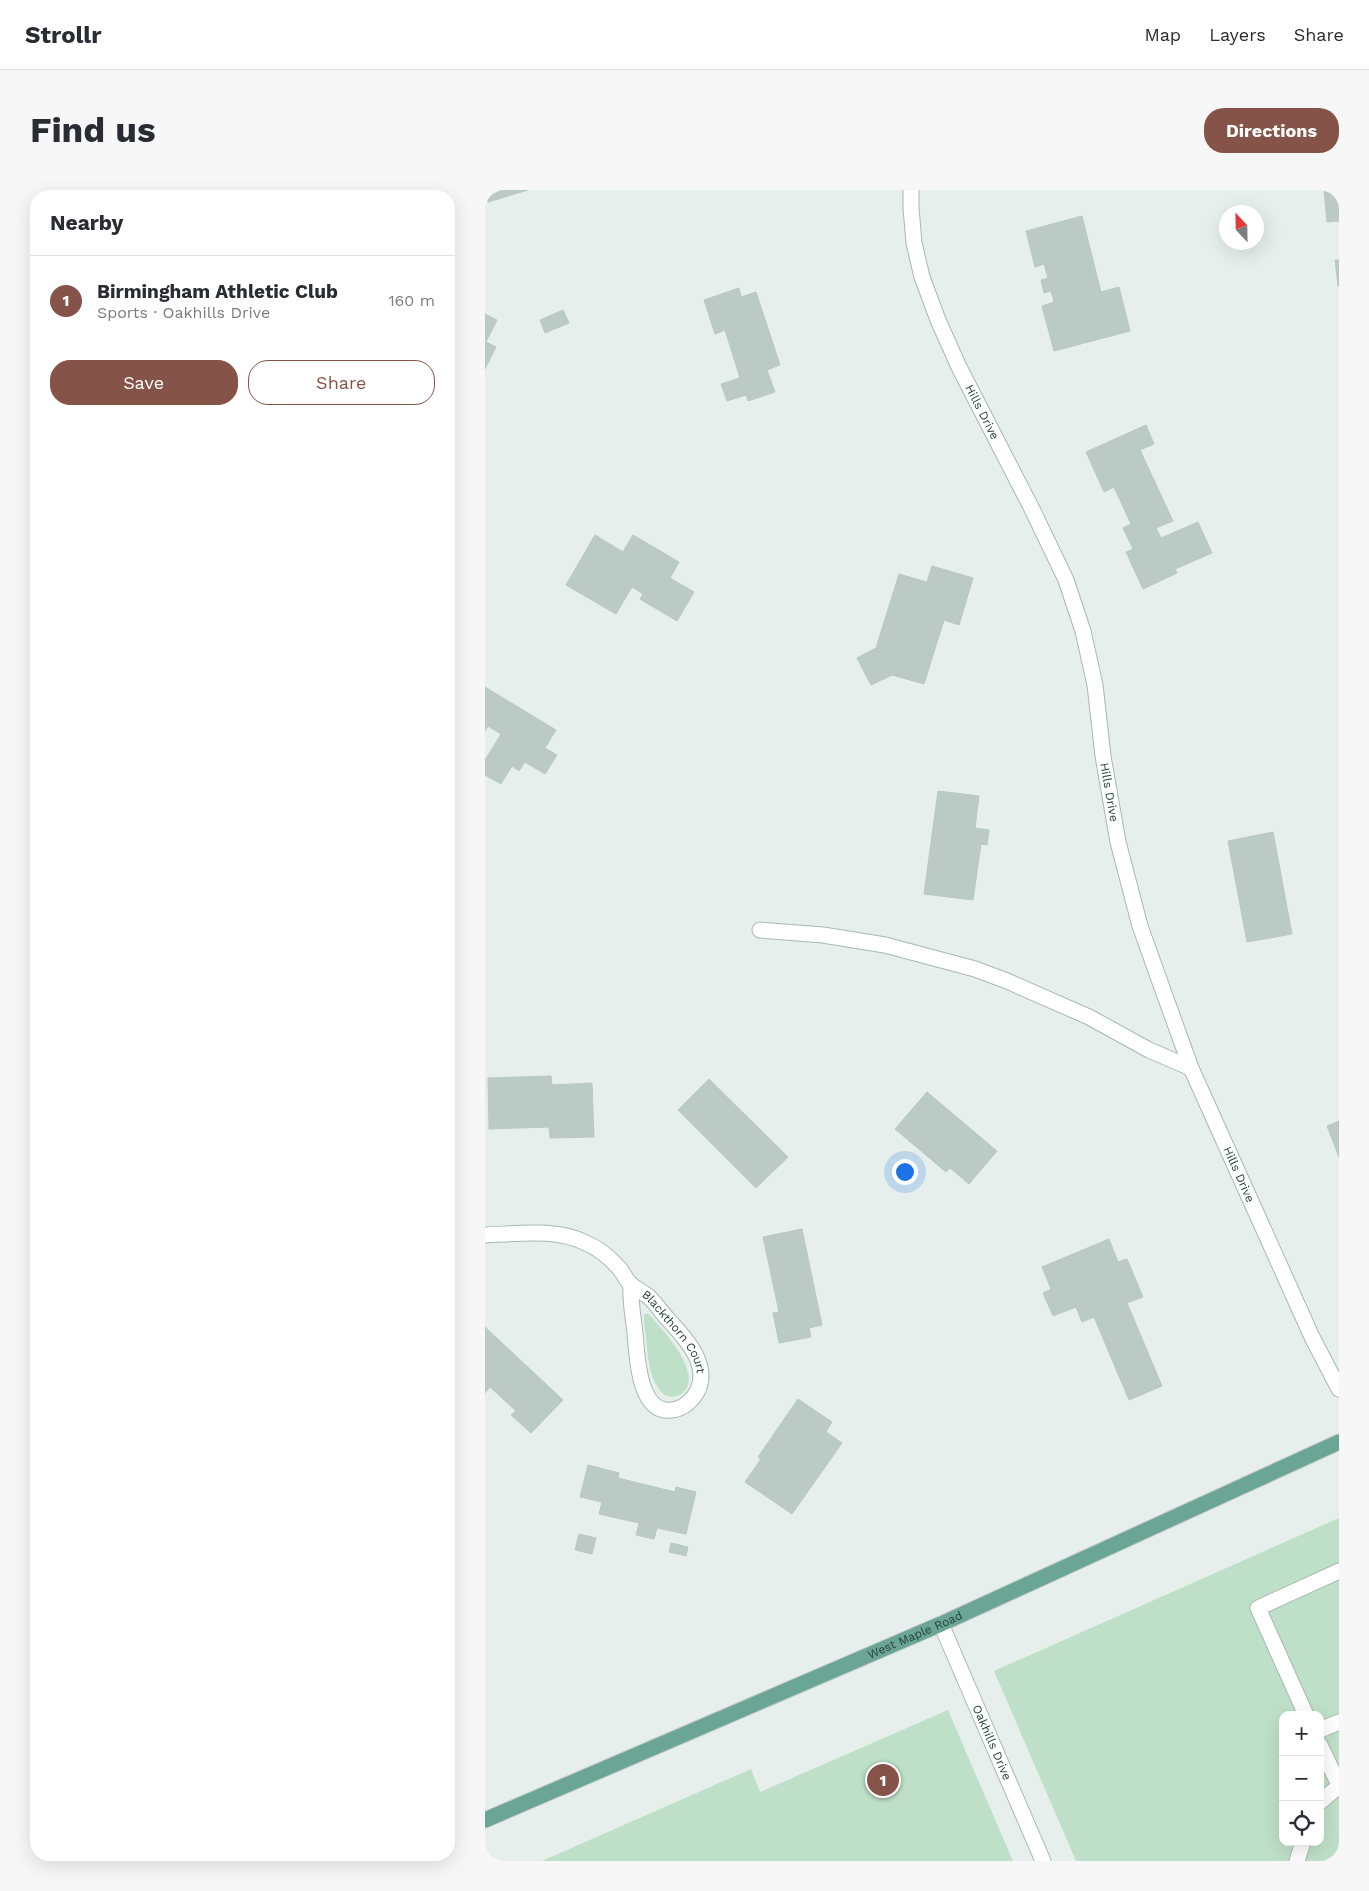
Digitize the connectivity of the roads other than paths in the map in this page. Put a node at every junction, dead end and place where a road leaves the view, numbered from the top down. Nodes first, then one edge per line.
1 (911, 190) edge
2 (760, 930) dead end
3 (1191, 1068) junction
4 (485, 1235) edge
5 (631, 1284) junction
6 (1339, 1389) edge
7 (1339, 1442) edge
8 (1339, 1571) edge
9 (941, 1624) junction
10 (1304, 1711) edge
11 (1339, 1722) edge
12 (1324, 1728) edge
13 (1324, 1753) edge
14 (1339, 1785) edge
15 (1321, 1801) edge
16 (485, 1820) edge
17 (1302, 1846) edge
18 (1043, 1861) edge
19 (1297, 1861) edge

1 - 3 street, Hills Drive
2 - 3 street
3 - 6 street, Hills Drive
4 - 5 street, Blackthorn Court
5 - 5 street, Blackthorn Court
7 - 9 main road, West Maple Road
8 - 10 street
9 - 16 main road, West Maple Road
9 - 18 street, Oakhills Drive
11 - 12 street
13 - 14 street
14 - 15 street
17 - 19 street

